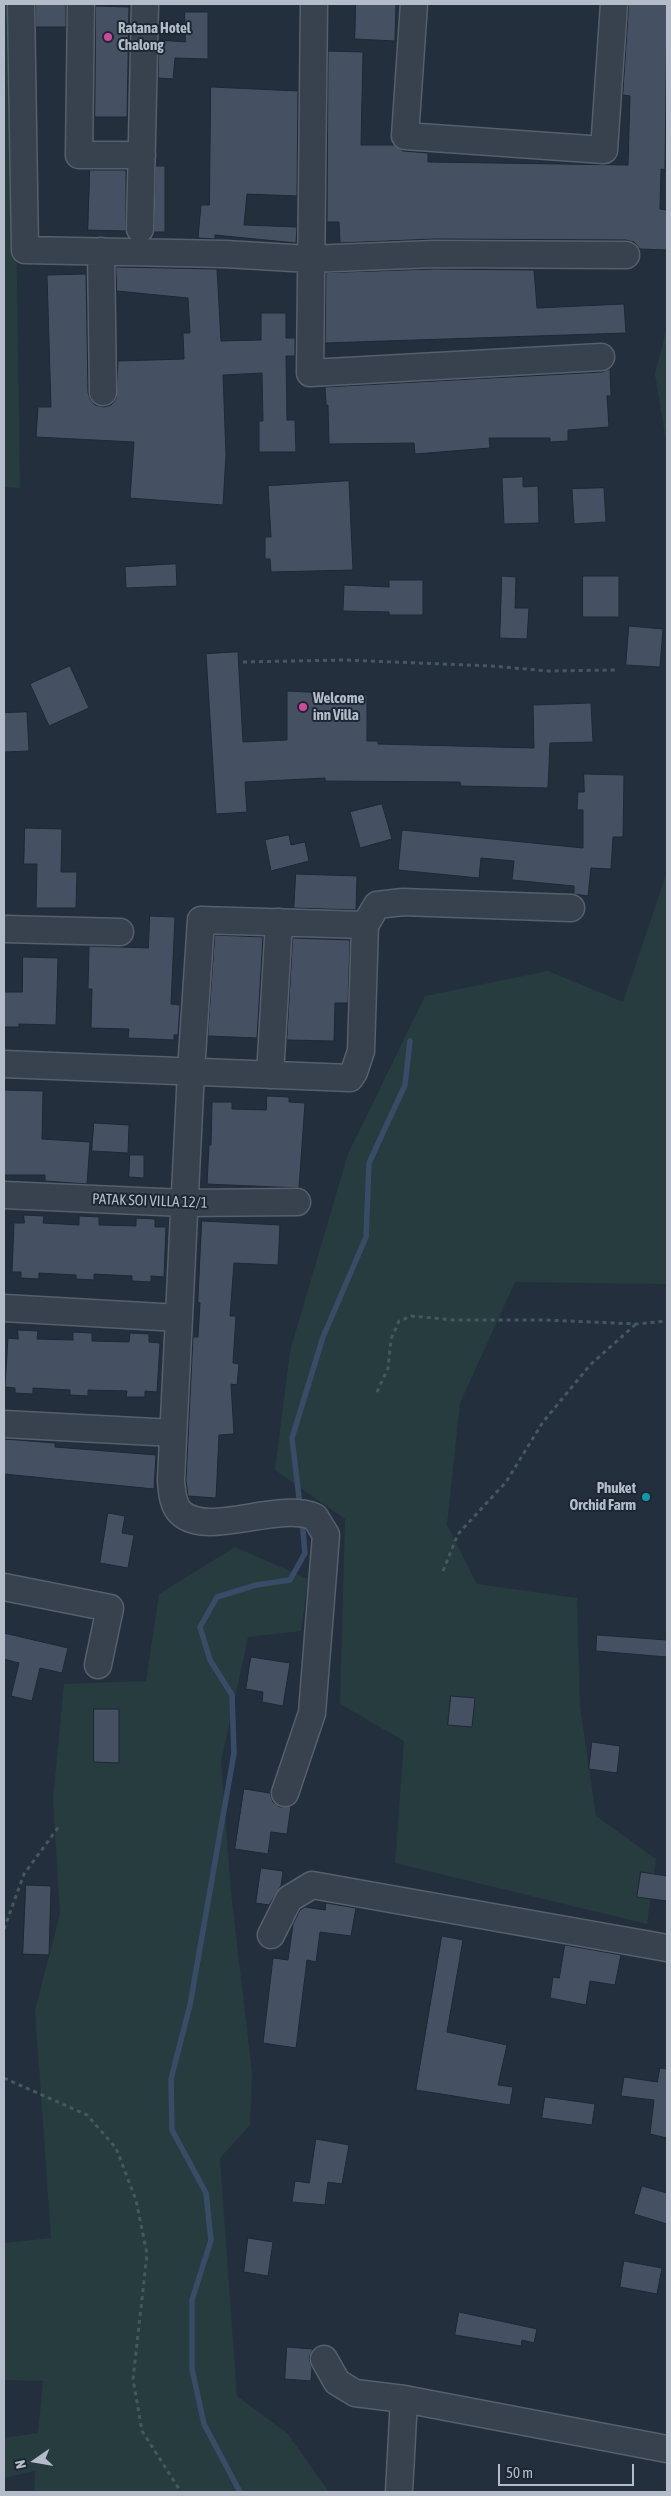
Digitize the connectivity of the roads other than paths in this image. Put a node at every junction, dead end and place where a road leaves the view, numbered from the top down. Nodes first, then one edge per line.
1 (21, 4) edge
2 (81, 4) edge
3 (145, 4) edge
4 (314, 4) edge
5 (414, 4) edge
6 (614, 4) edge
7 (142, 155) junction
8 (140, 229) dead end
9 (101, 251) junction
10 (626, 255) dead end
11 (310, 259) junction
12 (601, 357) dead end
13 (103, 392) dead end
14 (570, 908) dead end
15 (279, 922) junction
16 (365, 925) junction
17 (4, 929) edge
18 (120, 932) dead end
19 (4, 1064) edge
20 (190, 1071) junction
21 (270, 1075) junction
22 (4, 1195) edge
23 (297, 1202) dead end
24 (184, 1203) junction
25 (4, 1308) edge
26 (179, 1318) junction
27 (4, 1424) edge
28 (174, 1433) junction
29 (4, 1587) edge
30 (98, 1665) dead end
31 (285, 1793) dead end
32 (271, 1935) dead end
33 (667, 1948) edge
34 (324, 2359) dead end
35 (404, 2399) junction
36 (667, 2449) edge
37 (399, 2492) edge

1 - 9 street
2 - 7 street
3 - 7 street
4 - 11 street
5 - 6 street
7 - 8 street
9 - 11 street
9 - 13 street
10 - 11 street
11 - 12 street
14 - 16 street
15 - 16 street
15 - 20 street
15 - 21 street
16 - 21 street
17 - 18 street
19 - 20 street
20 - 21 street
20 - 24 street
22 - 24 street, PATAK SOI VILLA 12/1
23 - 24 street, PATAK SOI VILLA 12/1
24 - 26 street
25 - 26 street
26 - 28 street
27 - 28 street
28 - 31 street
29 - 30 street
32 - 33 street
34 - 35 street
35 - 36 street
35 - 37 street

